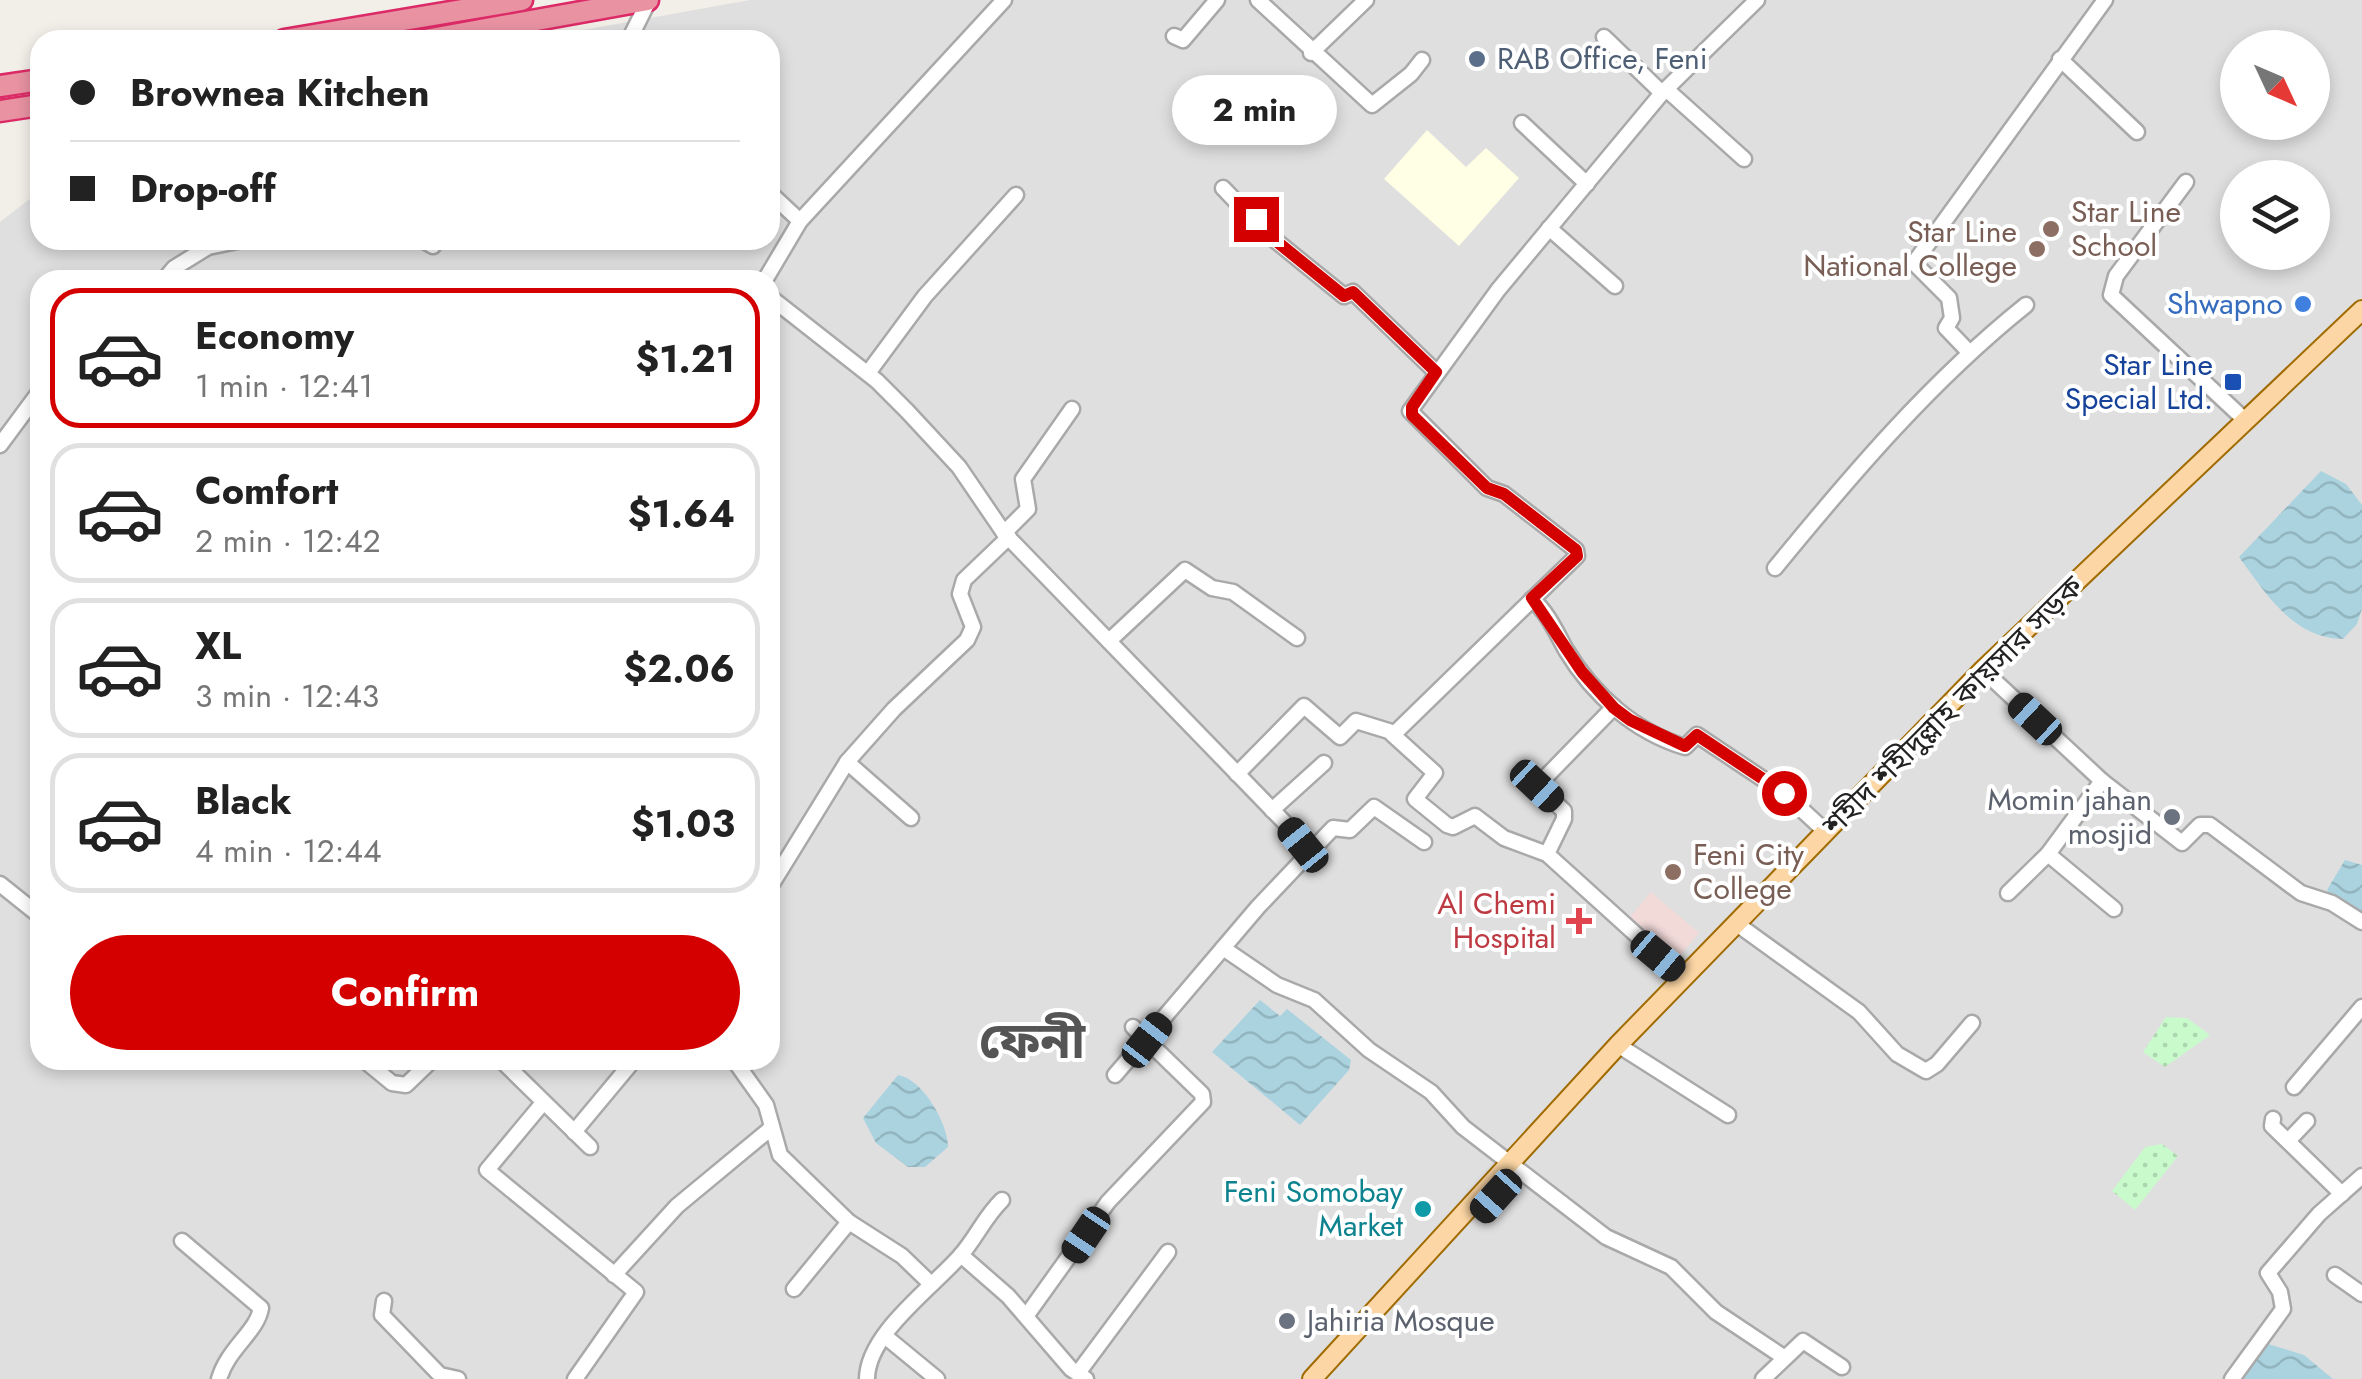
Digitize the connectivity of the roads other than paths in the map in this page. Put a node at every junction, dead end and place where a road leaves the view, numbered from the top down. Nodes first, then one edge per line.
1 (522, 0) edge
2 (649, 0) edge
3 (1004, 0) edge
4 (1217, 0) edge
5 (1258, 0) edge
6 (1366, 0) edge
7 (1756, 0) edge
8 (2104, 0) edge
9 (521, 24) junction
10 (344, 30) edge
11 (485, 30) edge
12 (512, 30) edge
13 (634, 30) edge
14 (1174, 36) dead end
15 (1604, 37) dead end
16 (1311, 53) junction
17 (2060, 59) junction
18 (1422, 60) dead end
19 (30, 82) edge
20 (0, 86) edge
21 (1664, 91) junction
22 (30, 106) edge
23 (0, 111) edge
24 (1522, 123) dead end
25 (2137, 132) dead end
26 (1744, 159) dead end
27 (2186, 182) dead end
28 (1587, 184) junction
29 (1223, 188) dead end
30 (1016, 195) dead end
31 (780, 202) edge
32 (800, 220) junction
33 (1549, 228) junction
34 (203, 250) edge
35 (172, 270) edge
36 (772, 270) edge
37 (1615, 286) dead end
38 (2026, 305) dead end
39 (780, 306) edge
40 (2362, 310) edge
41 (2362, 322) edge
42 (1968, 352) junction
43 (1436, 372) junction
44 (868, 374) junction
45 (30, 405) edge
46 (1072, 410) dead end
47 (2246, 421) junction
48 (0, 445) edge
49 (1006, 535) junction
50 (1774, 568) dead end
51 (1532, 598) junction
52 (1297, 638) dead end
53 (1109, 641) junction
54 (1986, 674) junction
55 (1614, 708) junction
56 (1392, 734) junction
57 (847, 762) junction
58 (1324, 763) dead end
59 (1238, 774) junction
60 (2102, 780) junction
61 (1272, 810) junction
62 (911, 818) dead end
63 (1826, 832) junction
64 (1424, 842) dead end
65 (1306, 852) junction
66 (1547, 854) junction
67 (2048, 854) junction
68 (780, 871) edge
69 (0, 884) edge
70 (2008, 893) dead end
71 (30, 908) edge
72 (2114, 909) dead end
73 (2362, 922) edge
74 (1742, 928) junction
75 (1223, 948) junction
76 (1684, 978) junction
77 (2362, 1007) edge
78 (1972, 1023) dead end
79 (1132, 1027) dead end
80 (1147, 1040) junction
81 (1623, 1048) junction
82 (376, 1070) edge
83 (422, 1070) edge
84 (511, 1070) edge
85 (626, 1070) edge
86 (741, 1070) edge
87 (1115, 1075) dead end
88 (2294, 1086) dead end
89 (542, 1104) junction
90 (1728, 1115) dead end
91 (2273, 1119) dead end
92 (2307, 1120) dead end
93 (770, 1129) junction
94 (574, 1132) junction
95 (2288, 1141) junction
96 (590, 1147) dead end
97 (1515, 1166) junction
98 (2362, 1176) edge
99 (2342, 1194) junction
100 (1002, 1200) dead end
101 (849, 1222) junction
102 (182, 1242) dead end
103 (1168, 1252) dead end
104 (961, 1255) junction
105 (614, 1275) junction
106 (2335, 1275) dead end
107 (931, 1284) junction
108 (794, 1289) dead end
109 (2362, 1294) edge
110 (384, 1301) dead end
111 (1027, 1316) junction
112 (886, 1337) junction
113 (1782, 1356) junction
114 (1842, 1367) dead end
115 (1074, 1375) edge
116 (438, 1377) edge
117 (219, 1379) edge
118 (458, 1379) edge
119 (576, 1379) edge
120 (867, 1379) edge
121 (937, 1379) edge
122 (1312, 1379) edge
123 (1328, 1379) edge
124 (1763, 1379) edge
125 (2232, 1379) edge

1 - 10 highway
2 - 9 highway
2 - 13 street
3 - 32 street
4 - 14 street
5 - 16 street
6 - 16 street
7 - 21 street
8 - 17 street
9 - 11 highway
9 - 12 street
15 - 21 street
16 - 18 street
17 - 25 street
17 - 42 street
19 - 20 highway
21 - 26 street
21 - 28 street
22 - 23 highway
24 - 28 street
27 - 47 street
28 - 33 street
29 - 43 street
30 - 44 street
31 - 32 street
32 - 36 street
33 - 37 street
33 - 43 street
34 - 35 street
38 - 42 street
39 - 44 street
40 - 47 main road, শহীদ শহীদুল্লাহ কায়সার সড়ক
41 - 54 main road, শহীদ শহীদুল্লাহ কায়সার সড়ক
42 - 50 street
43 - 51 street
44 - 49 street
45 - 48 street
46 - 49 street
47 - 54 main road, শহীদ শহীদুল্লাহ কায়সার সড়ক
49 - 53 street
49 - 57 street
51 - 55 street
51 - 56 street
52 - 53 street
53 - 59 street
54 - 60 street
54 - 63 main road, শহীদ শহীদুল্লাহ কায়সার সড়ক
54 - 74 main road, শহীদ শহীদুল্লাহ কায়সার সড়ক
55 - 63 street
55 - 66 street
56 - 59 street
56 - 66 street
57 - 62 street
57 - 68 street
58 - 61 street
59 - 61 street
60 - 67 street
60 - 73 street
61 - 65 street
63 - 74 main road, শহীদ শহীদুল্লাহ কায়সার সড়ক
64 - 65 street
65 - 75 street
66 - 76 street
67 - 70 street
67 - 72 street
69 - 71 street
74 - 76 main road, শহীদ শহীদুল্লাহ কায়সার সড়ক
74 - 78 street
74 - 81 main road, শহীদ শহীদুল্লাহ কায়সার সড়ক
75 - 80 street
75 - 97 street
76 - 81 main road, শহীদ শহীদুল্লাহ কায়সার সড়ক
77 - 88 street
79 - 80 street
80 - 87 street
80 - 111 street
81 - 90 street
81 - 97 main road, শহীদ শহীদুল্লাহ কায়সার সড়ক
82 - 83 street
84 - 89 street
85 - 94 street
86 - 93 street
89 - 94 street
89 - 105 street
91 - 95 street
92 - 95 street
93 - 101 street
93 - 105 street
94 - 96 street
95 - 99 street
97 - 113 street
97 - 122 main road, শহীদ শহীদুল্লাহ কায়সার সড়ক
97 - 123 main road, শহীদ শহীদুল্লাহ কায়সার সড়ক
98 - 99 street
99 - 125 street
100 - 104 street
101 - 107 street
101 - 108 street
102 - 117 street
103 - 115 street
104 - 107 street
104 - 111 street
105 - 119 street
106 - 109 street
107 - 112 street
110 - 116 street
111 - 115 street
112 - 120 street
112 - 121 street
113 - 114 street
113 - 124 street
116 - 118 street

